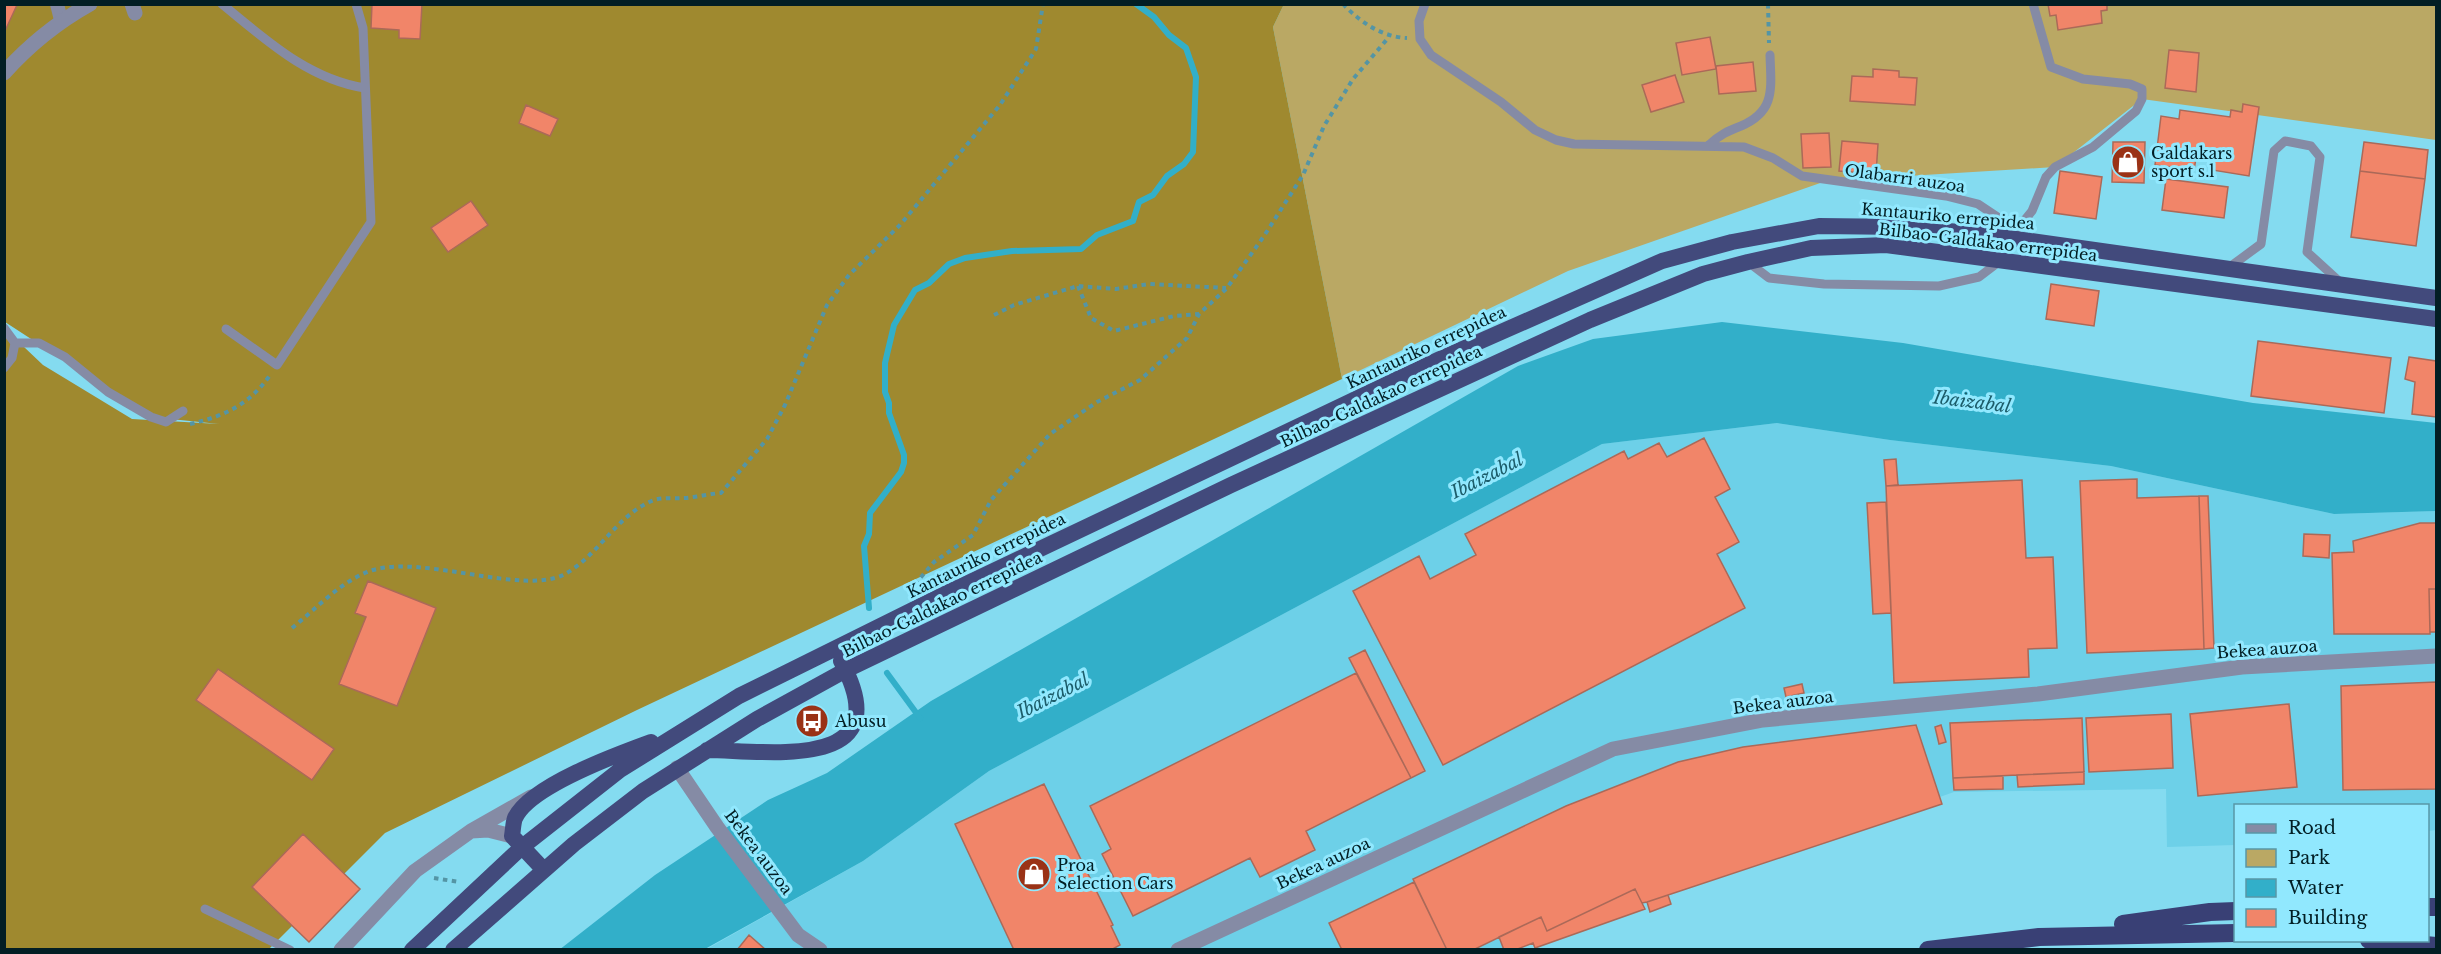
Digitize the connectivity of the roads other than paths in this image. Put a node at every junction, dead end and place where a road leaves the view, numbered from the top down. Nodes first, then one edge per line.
1 (57, 4) edge
2 (90, 4) edge
3 (222, 4) edge
4 (356, 4) edge
5 (1425, 4) edge
6 (2033, 4) edge
7 (61, 20) junction
8 (1770, 55) road end
9 (4, 73) edge
10 (366, 88) junction
11 (1709, 145) junction
12 (2010, 238) junction
13 (2002, 260) junction
14 (1748, 262) junction
15 (2227, 269) junction
16 (2344, 285) junction
17 (2436, 298) edge
18 (2436, 319) edge
19 (4, 328) edge
20 (226, 329) dead end
21 (15, 343) junction
22 (4, 368) edge
23 (183, 411) dead end
24 (835, 650) junction
25 (2436, 656) edge
26 (846, 670) junction
27 (680, 731) junction
28 (706, 750) junction
29 (677, 768) junction
30 (545, 789) junction
31 (471, 831) junction
32 (517, 842) junction
33 (543, 869) junction
34 (205, 909) dead end
35 (2234, 911) edge
36 (2234, 933) edge
37 (2038, 937) junction
38 (2391, 942) edge
39 (2436, 946) edge
40 (290, 950) edge
41 (341, 950) edge
42 (412, 950) edge
43 (453, 950) edge
44 (820, 950) edge
45 (1178, 950) edge
46 (1928, 950) edge

1 - 7 street
2 - 7 street
3 - 10 lane
4 - 10 lane
5 - 11 lane, Olabarri auzoa
6 - 12 lane
7 - 9 street
8 - 11 lane
10 - 20 lane
11 - 12 lane, Olabarri auzoa
12 - 15 highway, Kantauriko errepidea
12 - 24 highway, Kantauriko errepidea
13 - 14 highway, Bilbao-Galdakao errepidea
13 - 14 lane
13 - 18 highway, Bilbao-Galdakao errepidea
14 - 26 highway, Bilbao-Galdakao errepidea
15 - 16 highway, Kantauriko errepidea
15 - 16 lane
16 - 17 highway, Kantauriko errepidea
19 - 21 lane
21 - 22 lane
21 - 23 lane
24 - 26 highway
24 - 27 highway, Kantauriko errepidea
25 - 45 street, Bekea auzoa
26 - 28 highway, Bilbao-Galdakao errepidea
26 - 28 highway
27 - 30 highway
27 - 32 highway, Kantauriko errepidea
28 - 29 highway, Bilbao-Galdakao errepidea
29 - 33 highway, Bilbao-Galdakao errepidea
29 - 44 street, Bekea auzoa
30 - 31 street
30 - 32 highway
31 - 32 street
31 - 41 street
32 - 33 highway
32 - 42 highway
33 - 43 highway, Bilbao-Galdakao errepidea
34 - 40 lane
35 - 37 highway
36 - 37 highway
37 - 46 highway
38 - 39 highway

